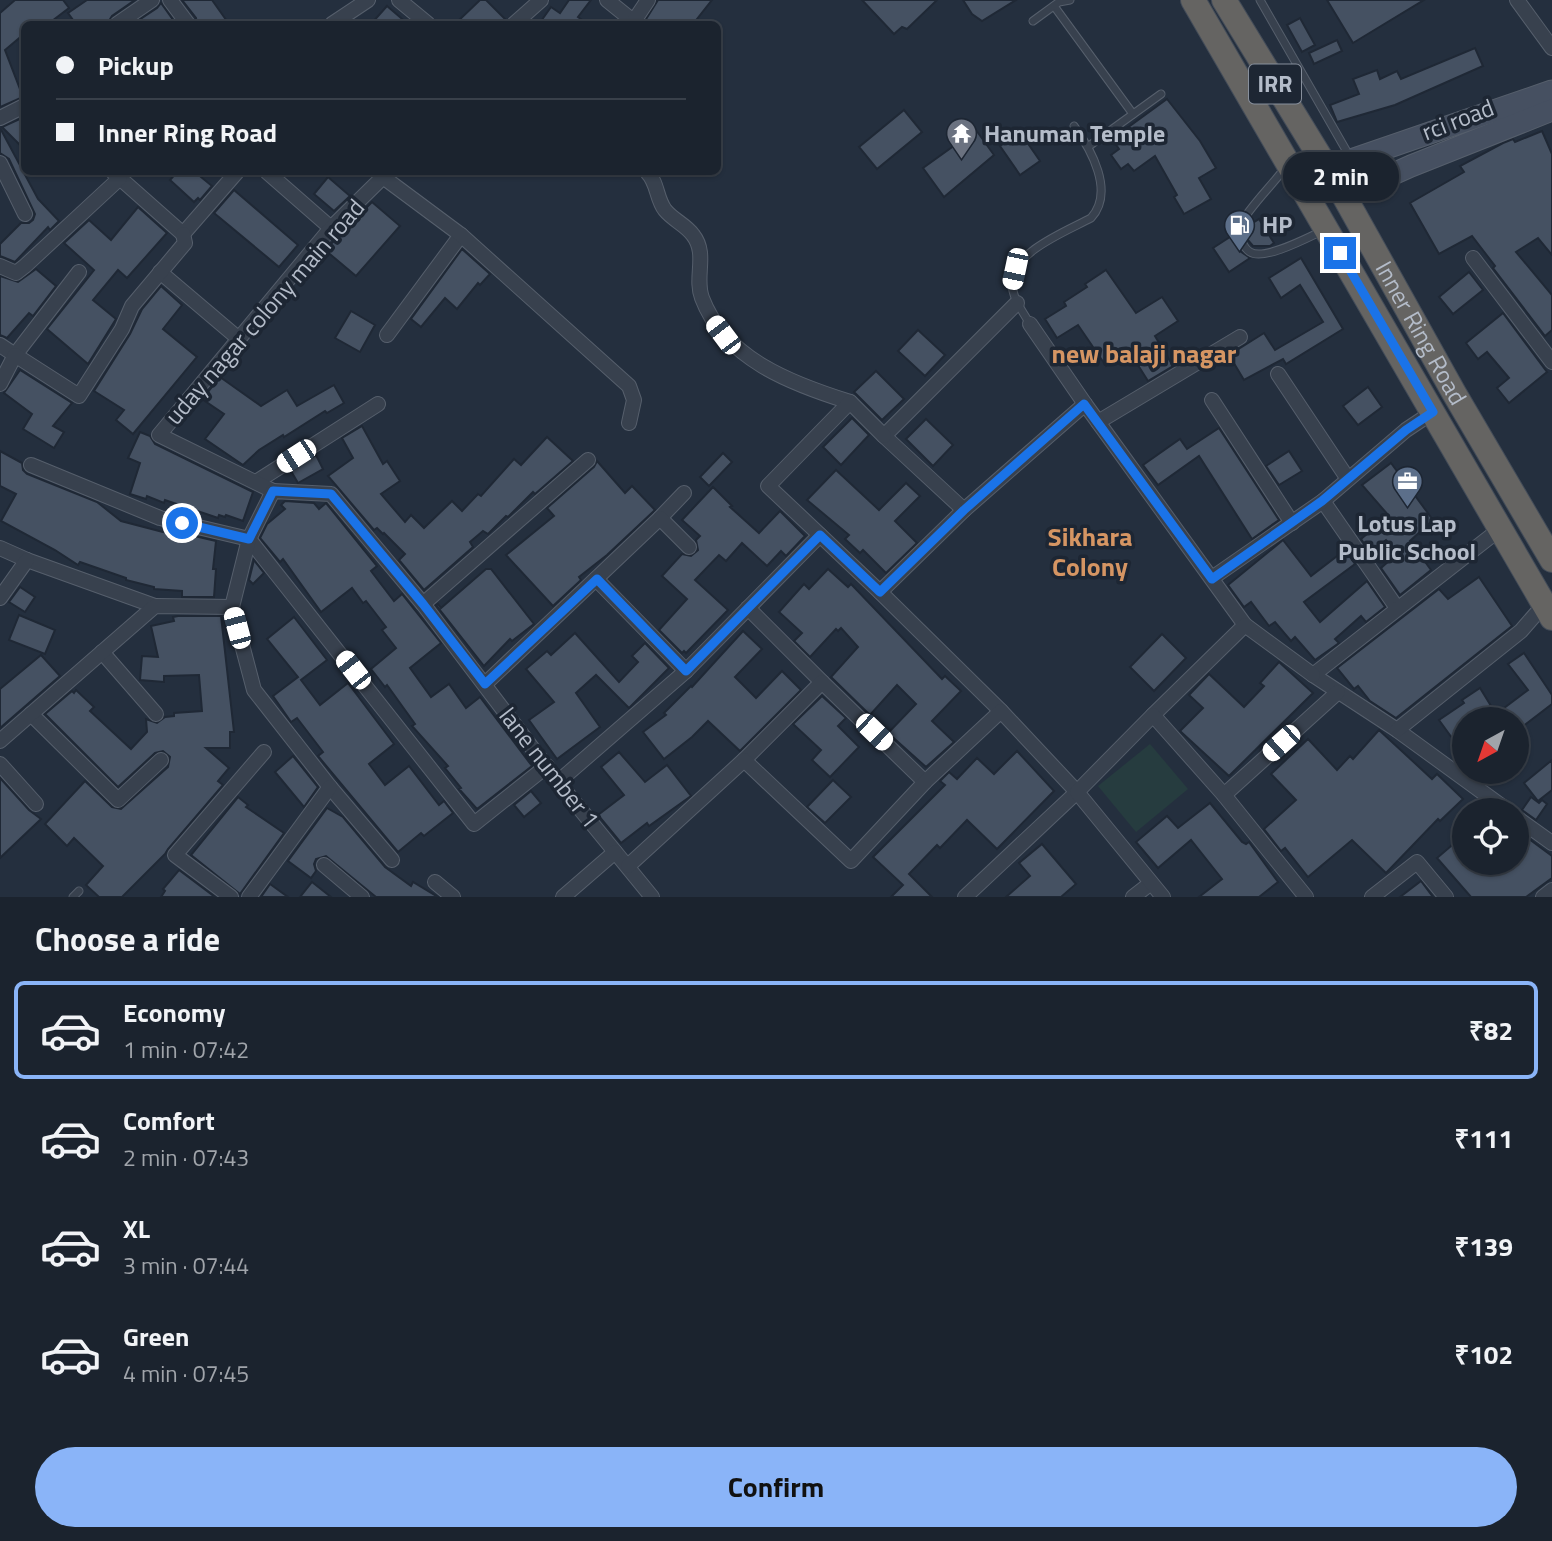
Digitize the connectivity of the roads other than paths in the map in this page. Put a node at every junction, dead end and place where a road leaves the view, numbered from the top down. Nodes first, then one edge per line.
1 (152, 0) edge
2 (170, 0) edge
3 (368, 0) edge
4 (541, 0) edge
5 (607, 0) edge
6 (648, 0) edge
7 (1070, 0) edge
8 (1193, 0) edge
9 (1224, 0) edge
10 (1260, 0) edge
11 (1517, 0) edge
12 (404, 1) edge
13 (1057, 2) edge
14 (121, 21) edge
15 (186, 21) edge
16 (336, 21) edge
17 (425, 21) edge
18 (517, 21) edge
19 (631, 21) edge
20 (634, 21) edge
21 (1033, 21) dead end
22 (1552, 48) edge
23 (1552, 91) edge
24 (1161, 94) dead end
25 (21, 108) edge
26 (1552, 110) edge
27 (1133, 114) junction
28 (0, 118) edge
29 (1074, 126) dead end
30 (1089, 146) junction
31 (1352, 160) junction
32 (0, 163) edge
33 (1288, 164) junction
34 (1328, 168) junction
35 (116, 175) edge
36 (234, 175) edge
37 (270, 175) edge
38 (384, 175) edge
39 (386, 175) edge
40 (650, 175) edge
41 (1345, 196) junction
42 (25, 214) dead end
43 (331, 228) junction
44 (1326, 230) junction
45 (183, 234) junction
46 (461, 235) junction
47 (1473, 258) dead end
48 (0, 266) edge
49 (79, 272) dead end
50 (160, 272) junction
51 (1017, 303) junction
52 (1031, 324) joint
53 (387, 335) dead end
54 (1240, 337) dead end
55 (239, 339) junction
56 (0, 345) edge
57 (15, 355) junction
58 (1552, 362) edge
59 (1278, 374) dead end
60 (0, 384) edge
61 (1212, 400) dead end
62 (850, 402) junction
63 (378, 404) dead end
64 (1084, 404) junction
65 (1433, 412) junction
66 (1098, 422) junction
67 (629, 423) dead end
68 (884, 436) junction
69 (588, 460) dead end
70 (31, 465) dead end
71 (1348, 479) junction
72 (256, 482) junction
73 (273, 491) junction
74 (684, 493) dead end
75 (1322, 501) junction
76 (964, 510) junction
77 (660, 518) junction
78 (1292, 523) junction
79 (1500, 529) junction
80 (820, 535) junction
81 (249, 539) junction
82 (689, 547) dead end
83 (0, 548) edge
84 (27, 559) junction
85 (1552, 560) edge
86 (597, 579) junction
87 (1212, 579) junction
88 (880, 592) junction
89 (0, 598) edge
90 (423, 604) junction
91 (155, 606) junction
92 (232, 607) junction
93 (1549, 607) edge
94 (748, 608) junction
95 (1397, 608) junction
96 (1245, 625) junction
97 (102, 652) junction
98 (686, 671) junction
99 (1313, 676) junction
100 (822, 682) junction
101 (485, 684) junction
102 (1338, 692) junction
103 (1001, 711) junction
104 (31, 714) junction
105 (156, 714) dead end
106 (1153, 715) junction
107 (1396, 730) junction
108 (0, 741) edge
109 (264, 752) dead end
110 (161, 760) dead end
111 (744, 760) junction
112 (0, 764) edge
113 (547, 766) junction
114 (558, 782) junction
115 (925, 782) junction
116 (330, 787) junction
117 (1077, 792) junction
118 (1224, 795) junction
119 (1490, 798) edge
120 (36, 804) dead end
121 (1529, 827) edge
122 (1552, 843) edge
123 (615, 852) junction
124 (392, 860) dead end
125 (324, 865) dead end
126 (628, 866) junction
127 (435, 882) dead end
128 (1151, 883) junction
129 (1552, 890) edge
130 (231, 897) edge
131 (249, 897) edge
132 (363, 897) edge
133 (453, 897) edge
134 (563, 897) edge
135 (652, 897) edge
136 (965, 897) edge
137 (1133, 897) edge
138 (1163, 897) edge
139 (1306, 897) edge
140 (1372, 897) edge
141 (1446, 897) edge
142 (1543, 897) edge

1 - 14 street
2 - 15 street
3 - 16 street
4 - 18 street
5 - 19 street
6 - 20 street
7 - 13 lane
8 - 33 highway, Inner Ring Road / IRR
9 - 34 highway, Inner Ring Road / IRR
10 - 31 lane
11 - 22 street
12 - 17 street
13 - 21 lane
13 - 27 lane
23 - 31 main road, rci road
24 - 27 lane
25 - 28 street
26 - 41 main road, rci road
27 - 30 lane
29 - 30 lane
30 - 51 lane
31 - 34 main road, rci road
32 - 42 street
33 - 44 highway, Inner Ring Road / IRR
33 - 44 lane
34 - 41 highway, Inner Ring Road / IRR
35 - 45 street
35 - 48 street
36 - 45 street
37 - 43 street
38 - 43 street, uday nagar colony main road
39 - 46 street, uday nagar colony main road
40 - 62 street
41 - 85 highway, Inner Ring Road / IRR
43 - 55 street, uday nagar colony main road
44 - 65 highway, Inner Ring Road / IRR
45 - 50 street
46 - 53 street
46 - 67 street, uday nagar colony main road
47 - 58 street
49 - 57 street
50 - 55 street
50 - 57 street
51 - 52 lane
51 - 68 street
52 - 64 street
54 - 66 street
55 - 72 street, uday nagar colony main road
56 - 57 street
57 - 60 street
59 - 71 street
61 - 78 street
62 - 68 street
62 - 80 street
63 - 72 street
64 - 66 street
64 - 76 street
65 - 71 street
65 - 79 highway, Inner Ring Road / IRR
66 - 87 street
68 - 76 street
69 - 90 street
70 - 81 street
71 - 75 street
72 - 73 street, uday nagar colony main road
73 - 81 street
73 - 90 street, lane number 1
74 - 77 street
75 - 78 street
75 - 95 street
76 - 88 street
77 - 82 street
77 - 86 street
78 - 87 street
79 - 93 highway, Inner Ring Road / IRR
79 - 95 street
80 - 88 street
80 - 94 street
81 - 92 street
81 - 113 street
83 - 84 street
84 - 89 street
84 - 91 street
86 - 98 street
86 - 101 street
87 - 96 street
88 - 103 street
90 - 101 street, lane number 1
91 - 92 street
91 - 97 street
92 - 116 street
93 - 107 street
94 - 98 street
94 - 100 street
95 - 99 street
96 - 99 street
96 - 106 street
97 - 104 street
97 - 105 street
98 - 114 street
99 - 102 street
100 - 111 street
100 - 115 street
101 - 113 street, lane number 1
102 - 107 street
102 - 118 street
103 - 115 street
103 - 117 street
104 - 108 street
104 - 110 street
106 - 117 street
106 - 118 street
107 - 119 street
109 - 130 street
111 - 115 street
111 - 126 street
112 - 120 street
113 - 114 street, lane number 1
114 - 123 street, lane number 1
116 - 124 street
116 - 131 street
117 - 128 street
117 - 136 street
118 - 139 street
121 - 122 street
123 - 126 street, lane number 1
123 - 134 street
125 - 132 street
126 - 135 street, lane number 1
127 - 133 street
128 - 137 street
128 - 138 street
129 - 142 street
140 - 141 street

